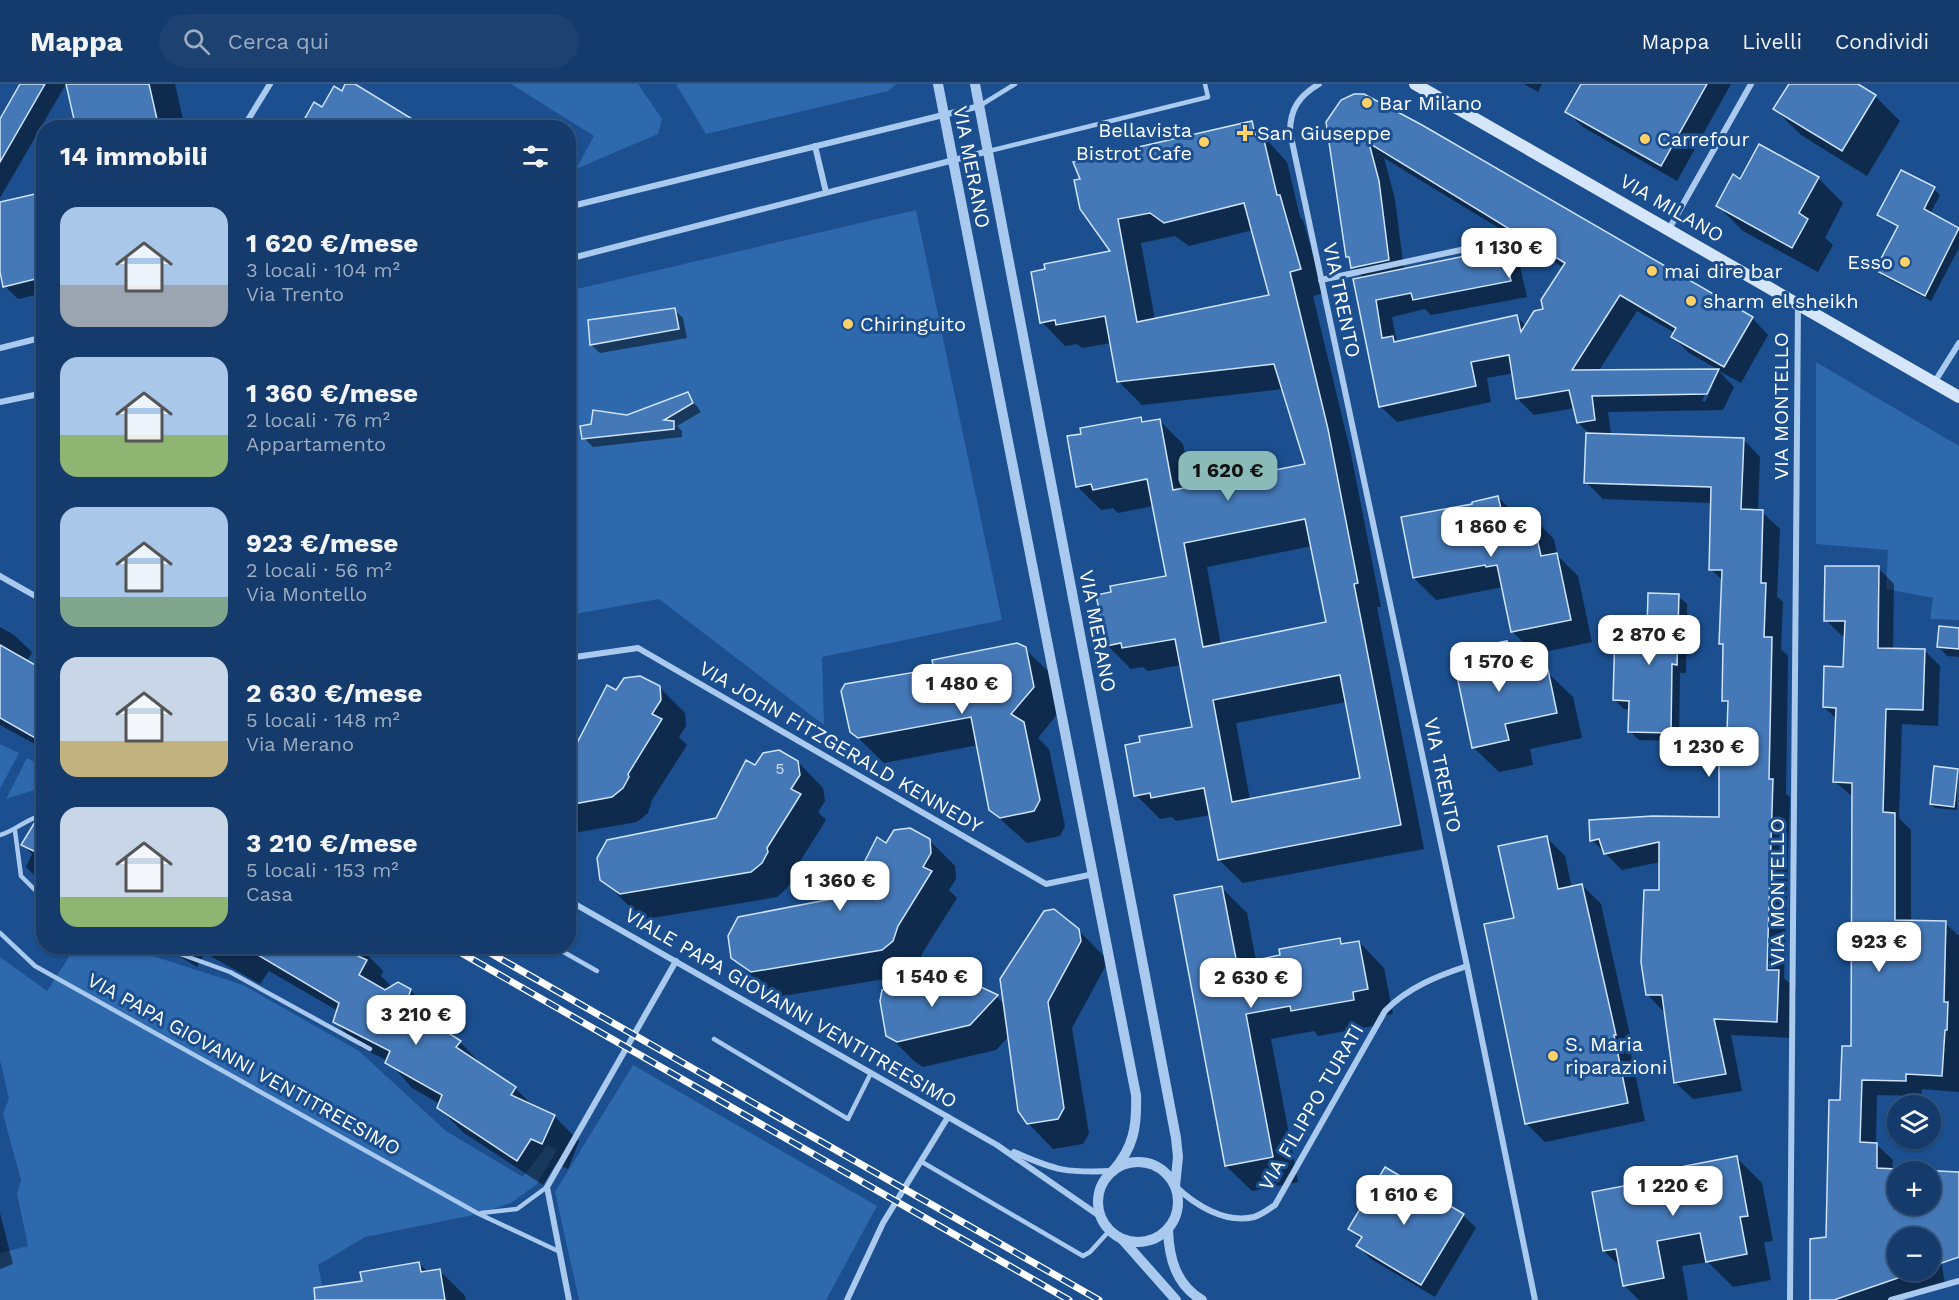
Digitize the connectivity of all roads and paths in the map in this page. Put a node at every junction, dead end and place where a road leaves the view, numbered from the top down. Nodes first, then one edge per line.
1 (270, 84) edge
2 (938, 84) edge
3 (975, 84) edge
4 (1015, 84) edge
5 (1205, 84) edge
6 (1415, 84) edge
7 (1751, 84) edge
8 (1315, 86) edge
9 (1425, 87) edge
10 (980, 105) junction
11 (943, 114) junction
12 (248, 120) edge
13 (816, 146) junction
14 (988, 151) junction
15 (952, 160) junction
16 (826, 192) junction
17 (576, 205) edge
18 (1669, 229) junction
19 (1498, 242) dead end
20 (576, 257) edge
21 (1321, 280) junction
22 (1798, 304) junction
23 (36, 339) edge
24 (1959, 343) edge
25 (0, 348) edge
26 (1934, 382) junction
27 (36, 394) edge
28 (1959, 397) edge
29 (0, 402) edge
30 (0, 576) edge
31 (36, 596) edge
32 (576, 657) edge
33 (36, 816) edge
34 (15, 831) junction
35 (0, 835) edge
36 (1095, 874) junction
37 (36, 890) edge
38 (576, 905) edge
39 (0, 933) edge
40 (180, 954) edge
41 (568, 954) edge
42 (676, 962) junction
43 (1467, 966) junction
44 (597, 970) dead end
45 (714, 1039) dead end
46 (370, 1049) dead end
47 (871, 1073) junction
48 (948, 1117) junction
49 (997, 1145) junction
50 (922, 1162) junction
51 (1113, 1171) junction
52 (1175, 1186) junction
53 (547, 1187) junction
54 (478, 1214) junction
55 (1101, 1218) junction
56 (1110, 1230) junction
57 (1168, 1230) junction
58 (1122, 1238) junction
59 (558, 1251) junction
60 (1959, 1281) edge
61 (569, 1300) edge
62 (847, 1300) edge
63 (1176, 1300) edge
64 (1202, 1300) edge
65 (1535, 1300) edge
66 (1790, 1300) edge
67 (1892, 1300) edge

1 - 12 street
2 - 11 street, VIA MERANO
3 - 10 street, VIA MERANO
4 - 10 lane
5 - 14 lane
6 - 9 main road, VIA MILANO
7 - 18 street
8 - 21 street, VIA TRENTO
9 - 18 main road, VIA MILANO
10 - 11 street
10 - 14 street, VIA MERANO
11 - 13 street
11 - 15 street, VIA MERANO
13 - 16 street
13 - 17 street
14 - 15 street
14 - 52 street, VIA MERANO
15 - 16 street
15 - 36 street, VIA MERANO
16 - 20 street
18 - 22 main road, VIA MILANO
19 - 21 street
21 - 43 street, VIA TRENTO
22 - 26 main road, VIA MILANO
22 - 66 street, VIA MONTELLO
23 - 25 street
24 - 26 street
26 - 28 main road, VIA MILANO
27 - 29 street
30 - 31 street
32 - 36 street, VIA JOHN FITZGERALD KENNEDY
33 - 34 lane
34 - 35 lane
34 - 37 lane
36 - 51 street, VIA MERANO
38 - 42 street, VIALE PAPA GIOVANNI VENTITREESIMO
39 - 54 lane, VIA PAPA GIOVANNI VENTITREESIMO
40 - 46 lane
41 - 44 lane
42 - 47 street, VIALE PAPA GIOVANNI VENTITREESIMO
42 - 53 street
43 - 52 street, VIA FILIPPO TURATI
43 - 65 street, VIA TRENTO
45 - 47 lane
47 - 48 street, VIALE PAPA GIOVANNI VENTITREESIMO
48 - 49 street, VIALE PAPA GIOVANNI VENTITREESIMO
48 - 50 street
49 - 51 street, VIALE PAPA GIOVANNI VENTITREESIMO
49 - 55 street, VIALE PAPA GIOVANNI VENTITREESIMO
50 - 56 lane
50 - 62 street
51 - 52 street
51 - 55 street
52 - 57 street
53 - 54 lane
53 - 59 street
54 - 59 lane, VIA PAPA GIOVANNI VENTITREESIMO
55 - 56 street
56 - 58 street
57 - 58 street
57 - 64 street
58 - 63 street
59 - 61 street
60 - 67 street

